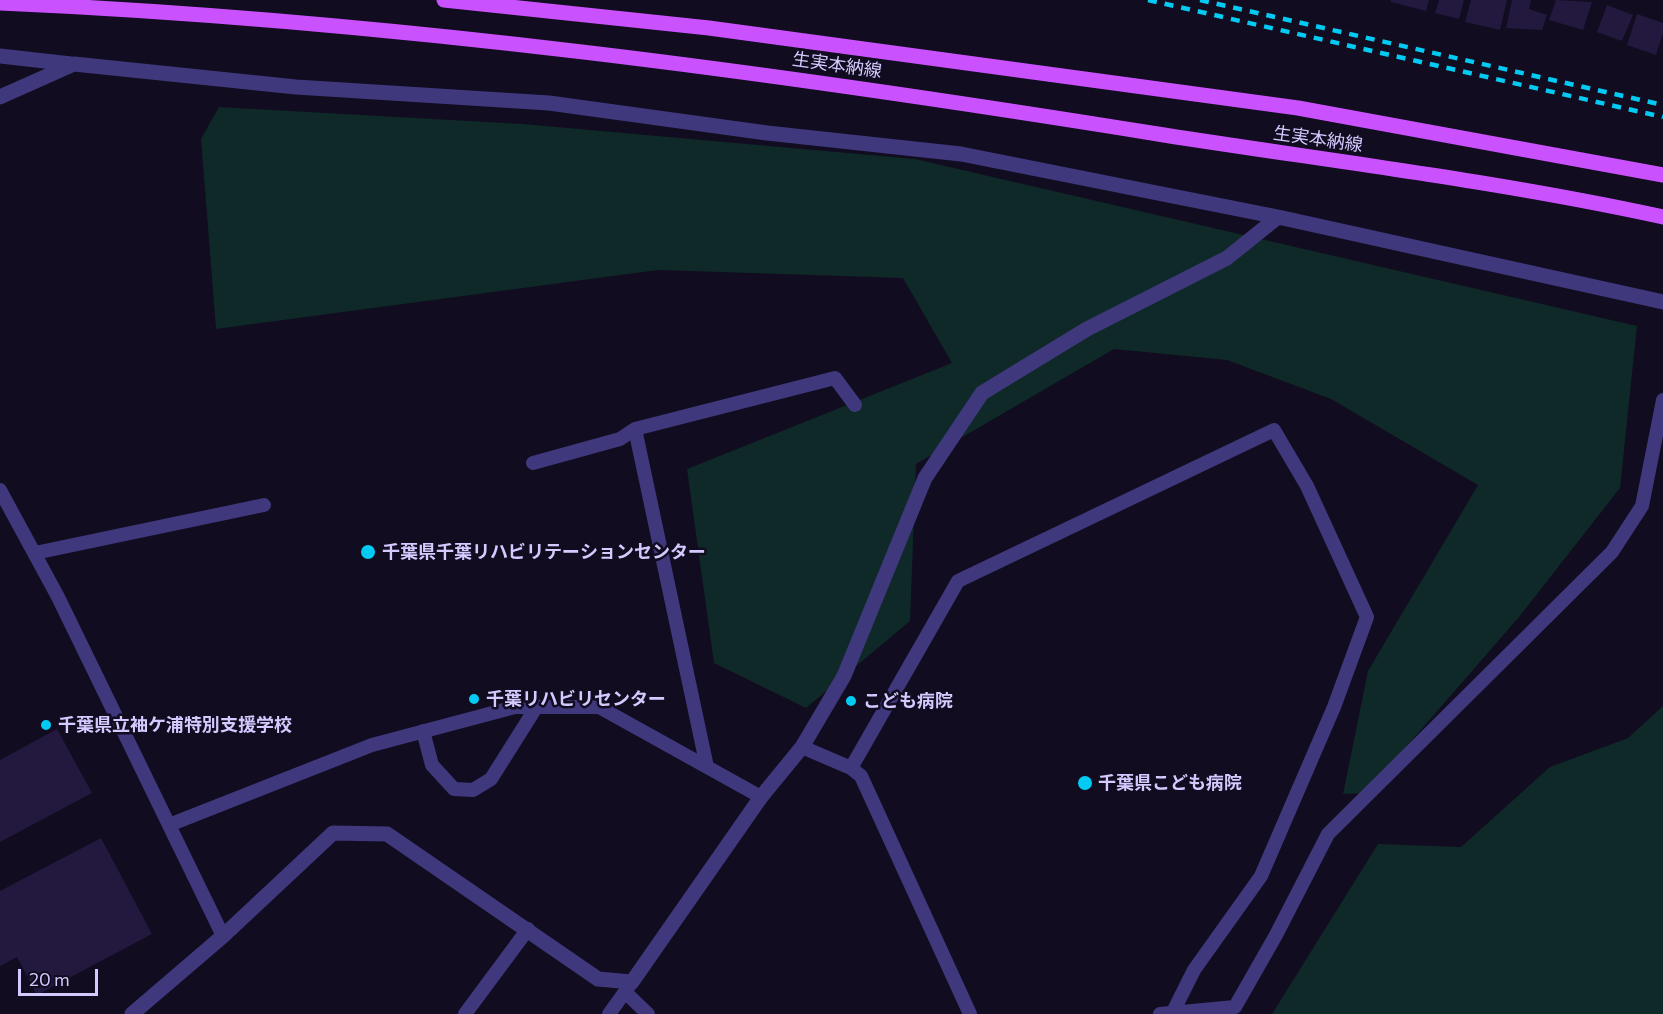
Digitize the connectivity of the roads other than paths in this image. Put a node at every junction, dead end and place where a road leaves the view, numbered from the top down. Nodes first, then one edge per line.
1 (444, 0) edge
2 (0, 3) edge
3 (0, 56) edge
4 (74, 64) junction
5 (0, 97) edge
6 (1663, 175) edge
7 (1278, 217) junction
8 (1663, 217) edge
9 (1663, 302) edge
10 (1663, 400) edge
11 (855, 405) dead end
12 (635, 429) junction
13 (533, 462) dead end
14 (0, 490) edge
15 (264, 505) dead end
16 (35, 554) junction
17 (537, 706) junction
18 (423, 731) junction
19 (802, 747) junction
20 (707, 767) junction
21 (851, 768) junction
22 (761, 796) junction
23 (168, 825) junction
24 (528, 929) junction
25 (223, 936) junction
26 (628, 987) junction
27 (1167, 1013) edge
28 (132, 1014) edge
29 (465, 1014) edge
30 (609, 1014) edge
31 (648, 1014) edge
32 (970, 1014) edge

1 - 6 main road, 生実本納線
2 - 8 main road, 生実本納線
3 - 4 street
4 - 5 street
4 - 7 street
7 - 9 street
7 - 19 street
10 - 27 lane
11 - 12 lane
12 - 13 lane
12 - 20 lane
14 - 16 lane
15 - 16 lane
16 - 23 lane
17 - 18 lane
17 - 18 lane
17 - 20 lane
18 - 23 lane
19 - 21 lane
19 - 22 street
20 - 22 lane
21 - 27 lane
21 - 32 lane
22 - 26 street
23 - 25 lane
24 - 25 street
24 - 26 street
24 - 29 lane
25 - 28 street
26 - 30 lane
26 - 31 lane

